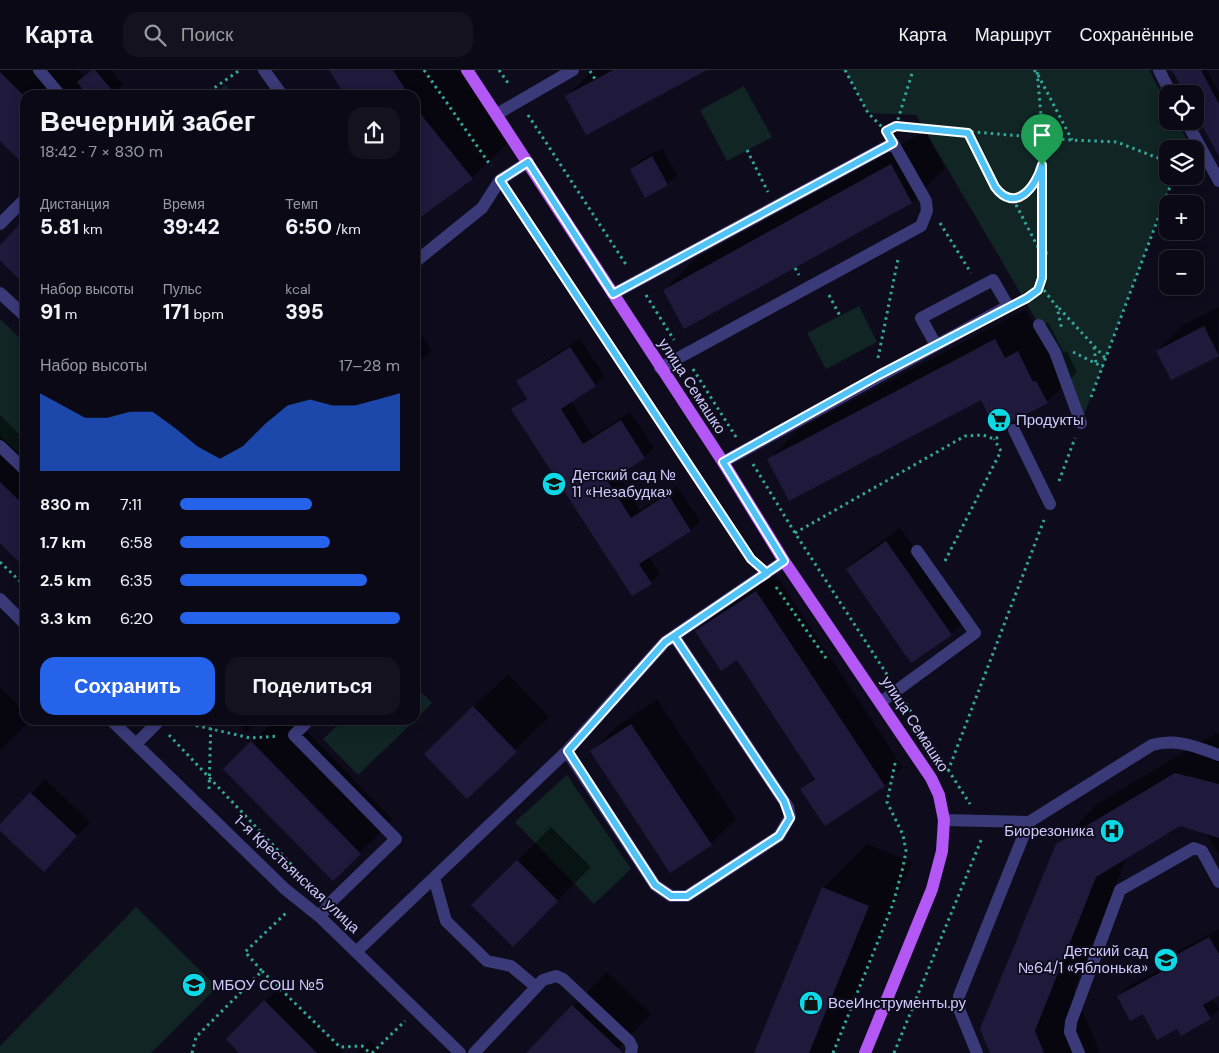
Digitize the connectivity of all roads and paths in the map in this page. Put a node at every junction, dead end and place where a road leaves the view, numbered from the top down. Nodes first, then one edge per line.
1 (39, 70) edge
2 (240, 70) edge
3 (264, 70) edge
4 (424, 70) edge
5 (467, 70) edge
6 (574, 70) edge
7 (589, 70) edge
8 (845, 70) edge
9 (913, 70) edge
10 (1159, 70) edge
11 (1036, 71) edge
12 (595, 79) dead end
13 (1166, 85) edge
14 (56, 90) edge
15 (211, 90) edge
16 (278, 90) edge
17 (520, 101) junction
18 (497, 114) junction
19 (896, 126) junction
20 (1191, 130) edge
21 (968, 133) junction
22 (1043, 138) junction
23 (1072, 140) junction
24 (747, 150) dead end
25 (1159, 158) edge
26 (528, 162) junction
27 (1042, 165) junction
28 (500, 180) junction
29 (1219, 182) edge
30 (1013, 199) junction
31 (926, 202) junction
32 (20, 204) edge
33 (774, 206) junction
34 (0, 224) edge
35 (903, 238) junction
36 (1041, 253) junction
37 (1052, 253) dead end
38 (420, 258) edge
39 (795, 268) dead end
40 (798, 273) dead end
41 (636, 280) junction
42 (822, 281) junction
43 (979, 286) junction
44 (0, 293) edge
45 (613, 294) junction
46 (1008, 306) junction
47 (1057, 307) dead end
48 (20, 311) edge
49 (840, 316) dead end
50 (1039, 325) dead end
51 (936, 345) junction
52 (1094, 346) junction
53 (1065, 348) dead end
54 (683, 354) junction
55 (1106, 359) dead end
56 (1096, 364) junction
57 (1103, 367) dead end
58 (660, 368) junction
59 (874, 378) junction
60 (1081, 423) dead end
61 (1014, 430) joint
62 (994, 439) junction
63 (0, 446) edge
64 (744, 449) junction
65 (723, 462) junction
66 (20, 465) edge
67 (1050, 504) dead end
68 (795, 533) junction
69 (918, 551) dead end
70 (784, 561) junction
71 (0, 562) edge
72 (767, 573) junction
73 (936, 579) junction
74 (20, 581) edge
75 (0, 599) edge
76 (20, 619) edge
77 (674, 636) junction
78 (829, 663) dead end
79 (897, 690) junction
80 (881, 702) junction
81 (117, 725) edge
82 (162, 725) edge
83 (164, 725) edge
84 (195, 725) edge
85 (211, 725) edge
86 (304, 725) edge
87 (211, 729) junction
88 (294, 735) junction
89 (137, 743) junction
90 (568, 751) junction
91 (892, 752) dead end
92 (1219, 755) edge
93 (209, 777) junction
94 (208, 812) junction
95 (944, 820) junction
96 (980, 821) junction
97 (1029, 822) junction
98 (434, 878) junction
99 (1219, 882) edge
100 (309, 884) dead end
101 (289, 910) dead end
102 (320, 917) junction
103 (356, 952) junction
104 (262, 971) junction
105 (536, 987) junction
106 (416, 1010) junction
107 (192, 1053) edge
108 (371, 1053) edge
109 (460, 1053) edge
110 (474, 1053) edge
111 (631, 1053) edge
112 (833, 1053) edge
113 (865, 1053) edge
114 (894, 1053) edge
115 (977, 1053) edge
116 (1079, 1053) edge

1 - 14 street
2 - 15 path
3 - 16 street
4 - 28 path
5 - 18 main road, улица Семашко
6 - 17 street
7 - 12 path
8 - 19 path
9 - 19 path
10 - 13 street
11 - 22 path
11 - 23 path
17 - 18 street
17 - 41 path
18 - 26 main road, улица Семашко
19 - 21 path
20 - 29 street
21 - 22 path
21 - 30 path
22 - 23 path
22 - 27 path
23 - 25 path
24 - 33 path
26 - 28 street
26 - 45 main road, улица Семашко
27 - 30 path
27 - 36 path
28 - 38 street
28 - 72 path
30 - 36 path
31 - 33 street
31 - 35 street
31 - 43 path
32 - 34 street
33 - 41 street
35 - 42 street
35 - 59 path
36 - 37 path
36 - 46 path
39 - 40 path
41 - 45 street
41 - 54 path
42 - 49 path
42 - 54 street
43 - 46 street
43 - 51 street
44 - 48 street
45 - 58 main road, улица Семашко
46 - 51 street
47 - 52 path
50 - 60 street
51 - 59 street
52 - 55 path
52 - 56 path
53 - 56 path
54 - 58 street
54 - 64 path
56 - 57 path
58 - 65 main road, улица Семашко
59 - 64 street
61 - 62 path
61 - 67 street
62 - 68 path
62 - 73 path
63 - 66 street
64 - 65 street
64 - 68 path
65 - 70 main road, улица Семашко
68 - 79 path
69 - 73 street
70 - 72 street
70 - 80 main road, улица Семашко
71 - 74 path
72 - 77 street
72 - 78 path
73 - 79 street
75 - 76 street
77 - 90 street
77 - 90 street
79 - 80 street
79 - 96 path
80 - 95 main road, улица Семашко
81 - 89 street, 1-я Крестьянская улица
82 - 89 street
83 - 93 path
84 - 87 path
85 - 87 path
86 - 88 street
87 - 88 path
87 - 93 path
88 - 102 street
89 - 94 street, 1-я Крестьянская улица
90 - 98 street
91 - 112 path
92 - 97 street
93 - 94 path
93 - 100 path
94 - 102 street, 1-я Крестьянская улица
95 - 96 street
95 - 113 main road, улица Семашко
96 - 97 street
96 - 114 path
97 - 115 street
98 - 103 street
98 - 105 street
99 - 116 street
101 - 104 path
102 - 103 street, 1-я Крестьянская улица
103 - 106 street, 1-я Крестьянская улица
104 - 107 path
104 - 108 path
105 - 110 street
105 - 111 street
106 - 108 path
106 - 109 street, 1-я Крестьянская улица

